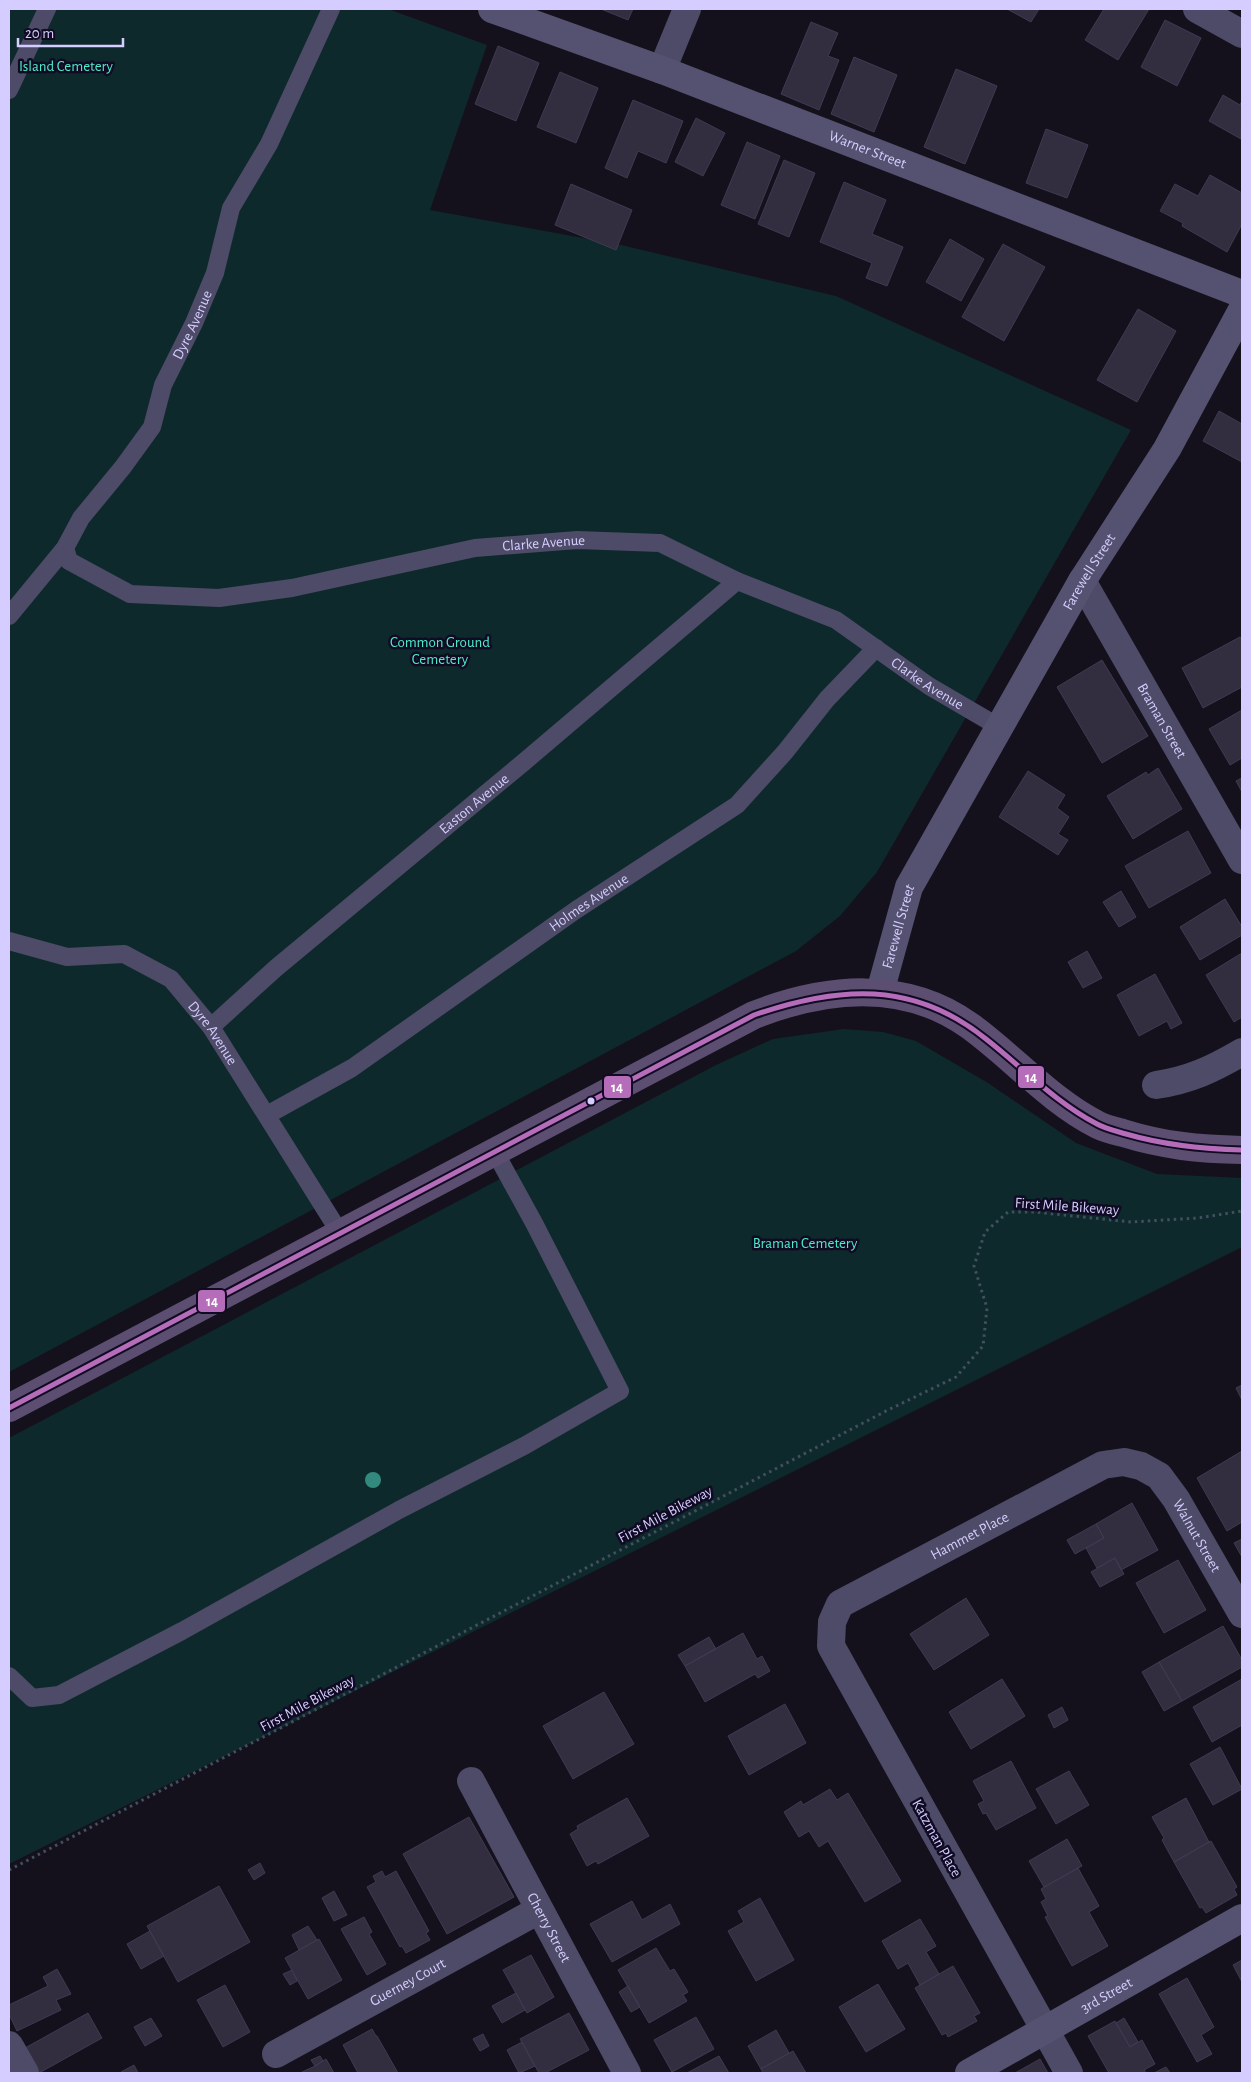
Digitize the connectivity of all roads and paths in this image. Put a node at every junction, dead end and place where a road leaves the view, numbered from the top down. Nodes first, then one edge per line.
1 (47, 9) edge
2 (331, 9) edge
3 (492, 9) edge
4 (687, 9) edge
5 (1197, 9) edge
6 (1242, 34) edge
7 (662, 70) junction
8 (9, 90) edge
9 (1242, 294) edge
10 (1242, 310) edge
11 (65, 548) junction
12 (737, 581) junction
13 (1082, 582) junction
14 (9, 616) edge
15 (876, 648) junction
16 (999, 727) junction
17 (1242, 860) edge
18 (9, 941) edge
19 (880, 992) junction
20 (211, 1027) junction
21 (1242, 1052) edge
22 (1156, 1085) dead end
23 (267, 1115) junction
24 (1242, 1150) edge
25 (495, 1152) junction
26 (1242, 1211) edge
27 (340, 1233) junction
28 (9, 1408) edge
29 (1141, 1466) joint
30 (1242, 1614) edge
31 (831, 1646) joint
32 (9, 1676) edge
33 (471, 1781) dead end
34 (9, 1870) edge
35 (539, 1910) junction
36 (1242, 1918) edge
37 (1044, 2030) junction
38 (9, 2045) edge
39 (276, 2054) dead end
40 (25, 2073) edge
41 (627, 2073) edge
42 (969, 2073) edge
43 (1069, 2073) edge

1 - 8 lane
2 - 11 lane, Dyre Avenue
3 - 7 street, Warner Street
4 - 7 street
5 - 6 street
7 - 9 street, Warner Street
10 - 13 street, Farewell Street
11 - 12 lane, Clarke Avenue
11 - 14 lane, Dyre Avenue
12 - 15 lane, Clarke Avenue
12 - 20 lane, Easton Avenue
13 - 16 street, Farewell Street
13 - 17 street, Braman Street
15 - 16 lane, Clarke Avenue
15 - 23 lane, Holmes Avenue
16 - 19 street, Farewell Street
18 - 20 lane, Dyre Avenue
19 - 24 main road
19 - 25 main road
20 - 23 lane, Dyre Avenue
21 - 22 street
23 - 27 lane, Dyre Avenue
25 - 27 main road
25 - 32 lane
26 - 34 path, First Mile Bikeway
27 - 28 main road
29 - 30 street, Walnut Street
29 - 31 street, Hammet Place
31 - 37 street, Katzman Place
33 - 35 street, Cherry Street
35 - 39 street, Guerney Court
35 - 41 street, Cherry Street
36 - 37 street, 3rd Street
37 - 42 street, 3rd Street
37 - 43 street, Katzman Place
38 - 40 street

